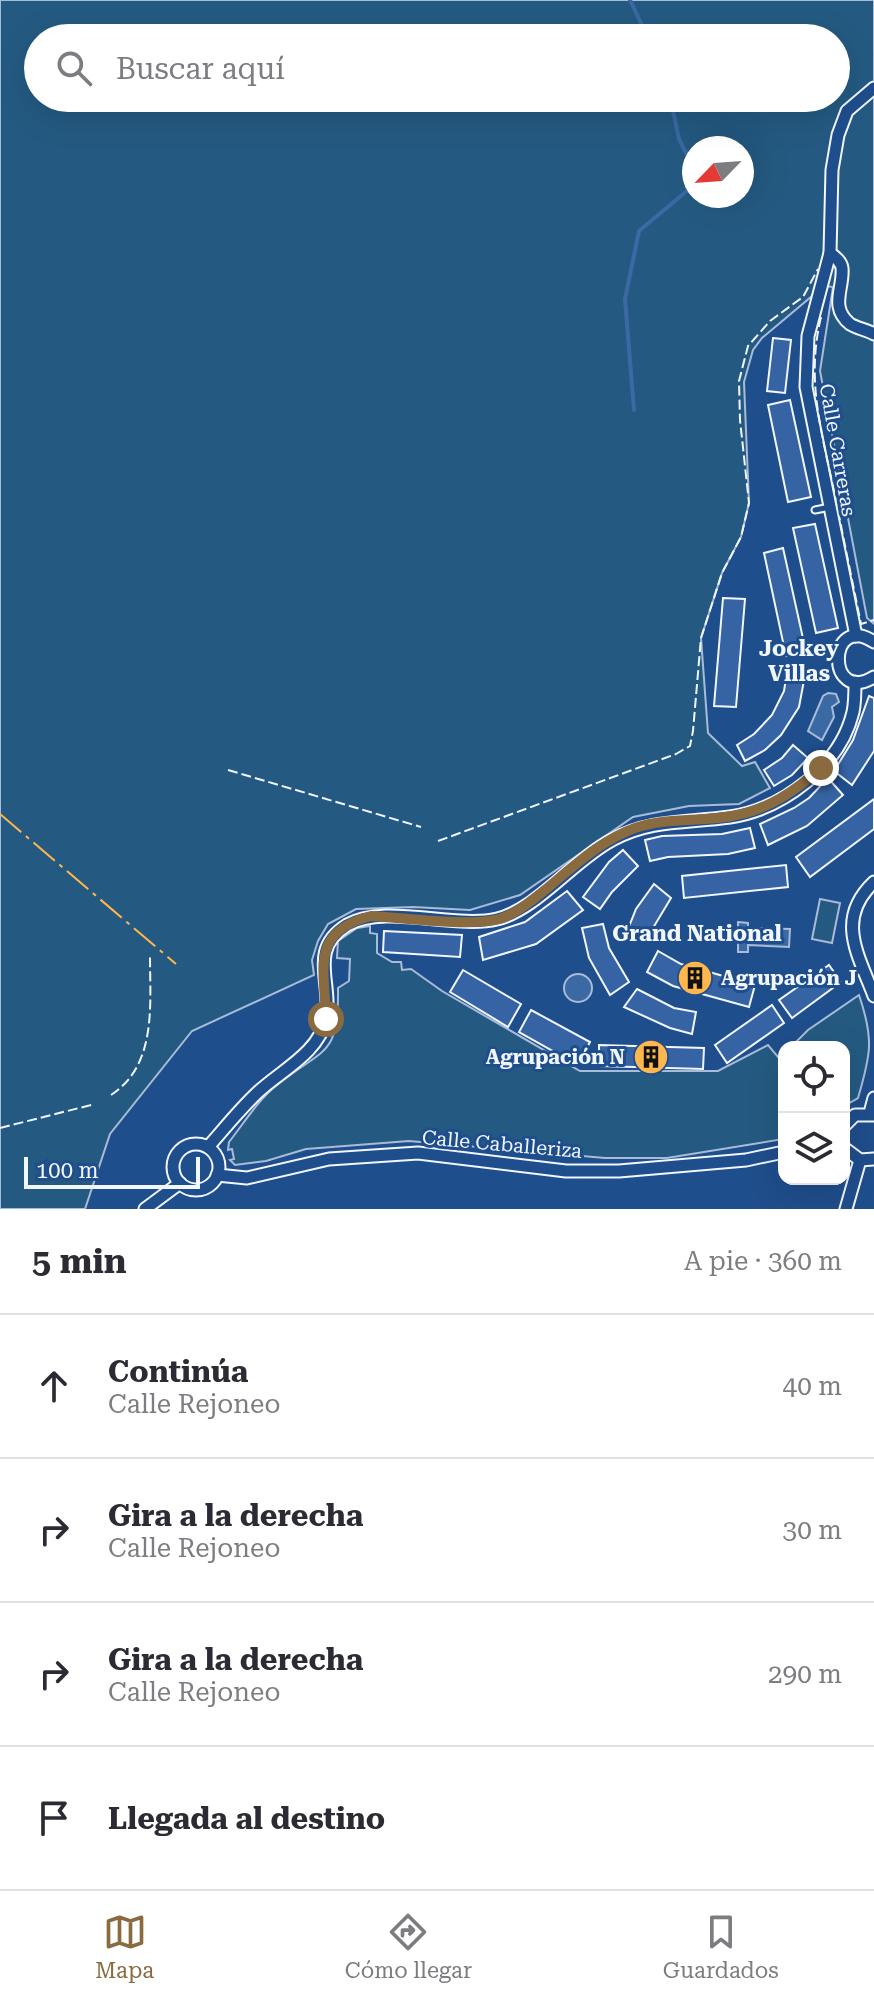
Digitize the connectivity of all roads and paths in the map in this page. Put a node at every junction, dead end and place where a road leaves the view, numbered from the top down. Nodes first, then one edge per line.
1 (874, 88) edge
2 (850, 108) edge
3 (847, 112) edge
4 (830, 253) junction
5 (874, 334) edge
6 (830, 507) junction
7 (815, 510) dead end
8 (856, 636) junction
9 (874, 642) edge
10 (874, 677) edge
11 (855, 682) junction
12 (874, 882) edge
13 (874, 996) edge
14 (874, 1098) edge
15 (872, 1114) edge
16 (850, 1120) edge
17 (208, 1147) junction
18 (850, 1152) edge
19 (778, 1153) edge
20 (874, 1159) edge
21 (860, 1160) junction
22 (217, 1175) junction
23 (180, 1183) junction
24 (145, 1209) edge
25 (846, 1209) edge

1 - 2 street
3 - 4 street
4 - 5 street
4 - 6 street, Calle Carreras
6 - 7 lane
6 - 8 street, Calle Carreras
8 - 9 street
8 - 11 street
10 - 11 street
11 - 17 street
12 - 13 street
14 - 15 street
15 - 16 street
17 - 22 street
17 - 23 street
18 - 21 street
19 - 22 street, Calle Caballeriza
20 - 21 street
21 - 25 street
22 - 23 street
23 - 24 street

